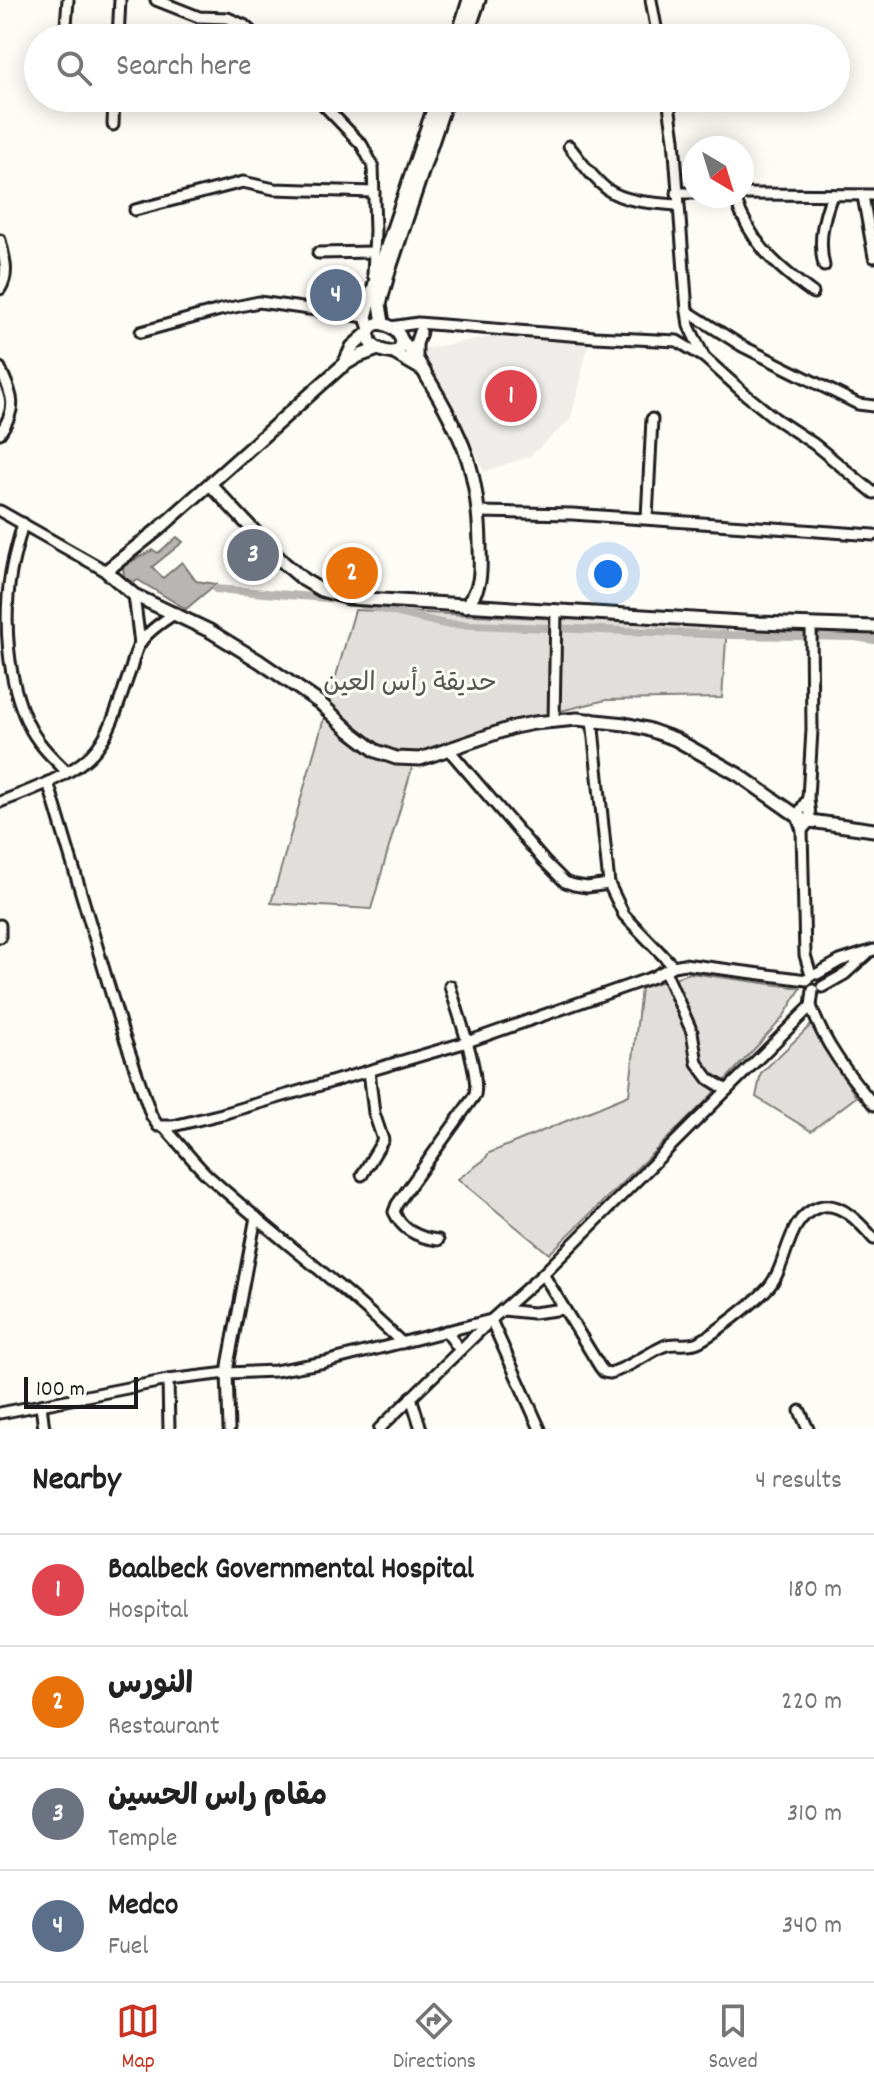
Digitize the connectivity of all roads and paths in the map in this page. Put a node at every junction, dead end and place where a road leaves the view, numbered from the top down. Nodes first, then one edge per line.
1 (68, 0) edge
2 (120, 0) edge
3 (156, 0) edge
4 (469, 0) edge
5 (479, 0) edge
6 (651, 0) edge
7 (66, 24) edge
8 (119, 24) edge
9 (242, 24) edge
10 (461, 24) edge
11 (471, 24) edge
12 (655, 24) edge
13 (113, 112) edge
14 (331, 112) edge
15 (433, 112) edge
16 (441, 112) edge
17 (670, 112) edge
18 (113, 125) dead end
19 (569, 146) dead end
20 (416, 173) junction
21 (374, 192) junction
22 (677, 193) junction
23 (682, 193) edge
24 (754, 194) edge
25 (832, 195) junction
26 (874, 195) edge
27 (863, 196) junction
28 (678, 205) junction
29 (739, 208) edge
30 (135, 210) dead end
31 (0, 240) edge
32 (374, 252) junction
33 (318, 253) dead end
34 (874, 257) edge
35 (824, 266) dead end
36 (381, 280) junction
37 (0, 289) edge
38 (813, 293) dead end
39 (687, 311) junction
40 (366, 317) junction
41 (387, 325) junction
42 (689, 326) junction
43 (423, 328) junction
44 (369, 331) junction
45 (141, 332) dead end
46 (402, 340) junction
47 (677, 341) junction
48 (378, 349) junction
49 (392, 352) junction
50 (704, 357) junction
51 (416, 358) junction
52 (342, 366) junction
53 (0, 368) edge
54 (423, 370) junction
55 (874, 406) edge
56 (652, 419) dead end
57 (0, 433) edge
58 (210, 484) junction
59 (874, 493) edge
60 (0, 511) edge
61 (479, 512) junction
62 (647, 518) junction
63 (23, 523) junction
64 (874, 535) edge
65 (106, 571) junction
66 (480, 580) junction
67 (134, 595) junction
68 (465, 606) junction
69 (499, 608) junction
70 (176, 613) junction
71 (556, 614) junction
72 (874, 627) edge
73 (811, 630) junction
74 (140, 644) junction
75 (592, 719) junction
76 (554, 720) junction
77 (449, 750) junction
78 (67, 772) junction
79 (48, 782) junction
80 (0, 802) edge
81 (803, 818) junction
82 (874, 830) edge
83 (609, 884) junction
84 (0, 925) edge
85 (0, 937) edge
86 (872, 951) edge
87 (669, 968) junction
88 (812, 976) junction
89 (450, 986) dead end
90 (817, 989) junction
91 (811, 1006) junction
92 (467, 1042) junction
93 (369, 1071) junction
94 (727, 1090) junction
95 (874, 1105) edge
96 (164, 1127) junction
97 (362, 1175) dead end
98 (256, 1217) junction
99 (874, 1239) edge
100 (438, 1240) dead end
101 (543, 1274) junction
102 (564, 1309) junction
103 (503, 1310) junction
104 (491, 1320) junction
105 (446, 1331) junction
106 (402, 1343) junction
107 (460, 1350) junction
108 (227, 1373) junction
109 (168, 1380) junction
110 (411, 1397) junction
111 (41, 1405) junction
112 (800, 1411) dead end
113 (0, 1413) edge
114 (44, 1429) edge
115 (169, 1429) edge
116 (229, 1429) edge
117 (379, 1429) edge
118 (421, 1429) edge
119 (540, 1429) edge
120 (808, 1429) edge

1 - 7 street
2 - 8 street
3 - 9 street
4 - 10 street
5 - 11 street
6 - 12 street
13 - 18 street
14 - 21 street
15 - 20 street
16 - 20 street
17 - 22 street
19 - 28 street
20 - 36 street
21 - 30 street
21 - 32 street
22 - 23 street
22 - 28 street
24 - 25 street
25 - 27 street
25 - 35 street
26 - 27 street
27 - 34 street
28 - 39 street
29 - 38 street
31 - 37 street
32 - 33 street
32 - 36 street
36 - 40 street
36 - 41 street
39 - 42 street
39 - 55 street
40 - 44 street
40 - 45 street
41 - 43 street
41 - 44 street
41 - 46 street
42 - 47 street
42 - 50 street
43 - 46 street
43 - 47 street
43 - 51 street
44 - 48 street
44 - 52 street
46 - 49 street
46 - 51 street
47 - 50 street
48 - 49 street
48 - 52 street
49 - 54 street
50 - 59 street
51 - 54 street
52 - 58 street
53 - 57 street
54 - 61 street
56 - 62 street
58 - 65 street
58 - 68 street
60 - 63 street
61 - 62 street
61 - 66 street
62 - 64 street
63 - 65 street
63 - 78 street
65 - 67 street
66 - 68 street
66 - 69 street
67 - 70 street
67 - 74 street
68 - 69 street
69 - 71 street
70 - 74 street
70 - 77 street
71 - 73 street
71 - 76 street
72 - 73 street
73 - 81 street
74 - 78 street
75 - 76 street
75 - 81 street
75 - 83 street
76 - 77 street
77 - 83 street
78 - 79 street
79 - 80 street
79 - 96 street
81 - 82 street
81 - 88 street
83 - 87 street
84 - 85 street
86 - 88 street
86 - 90 street
87 - 88 street
87 - 92 street
87 - 94 street
88 - 90 street
88 - 90 street
89 - 92 street
90 - 91 street
91 - 94 street
91 - 95 street
92 - 93 street
92 - 100 street
93 - 96 street
93 - 97 street
94 - 101 street
96 - 98 street
98 - 106 street
98 - 108 street
99 - 102 street
101 - 102 street
101 - 103 street
102 - 103 street
103 - 104 street
104 - 105 street
104 - 107 street
104 - 119 street
105 - 106 street
105 - 107 street
106 - 108 street
107 - 110 street
108 - 109 street
108 - 116 street
109 - 111 street
109 - 115 street
110 - 117 street
110 - 118 street
111 - 113 street
111 - 114 street
112 - 120 street

